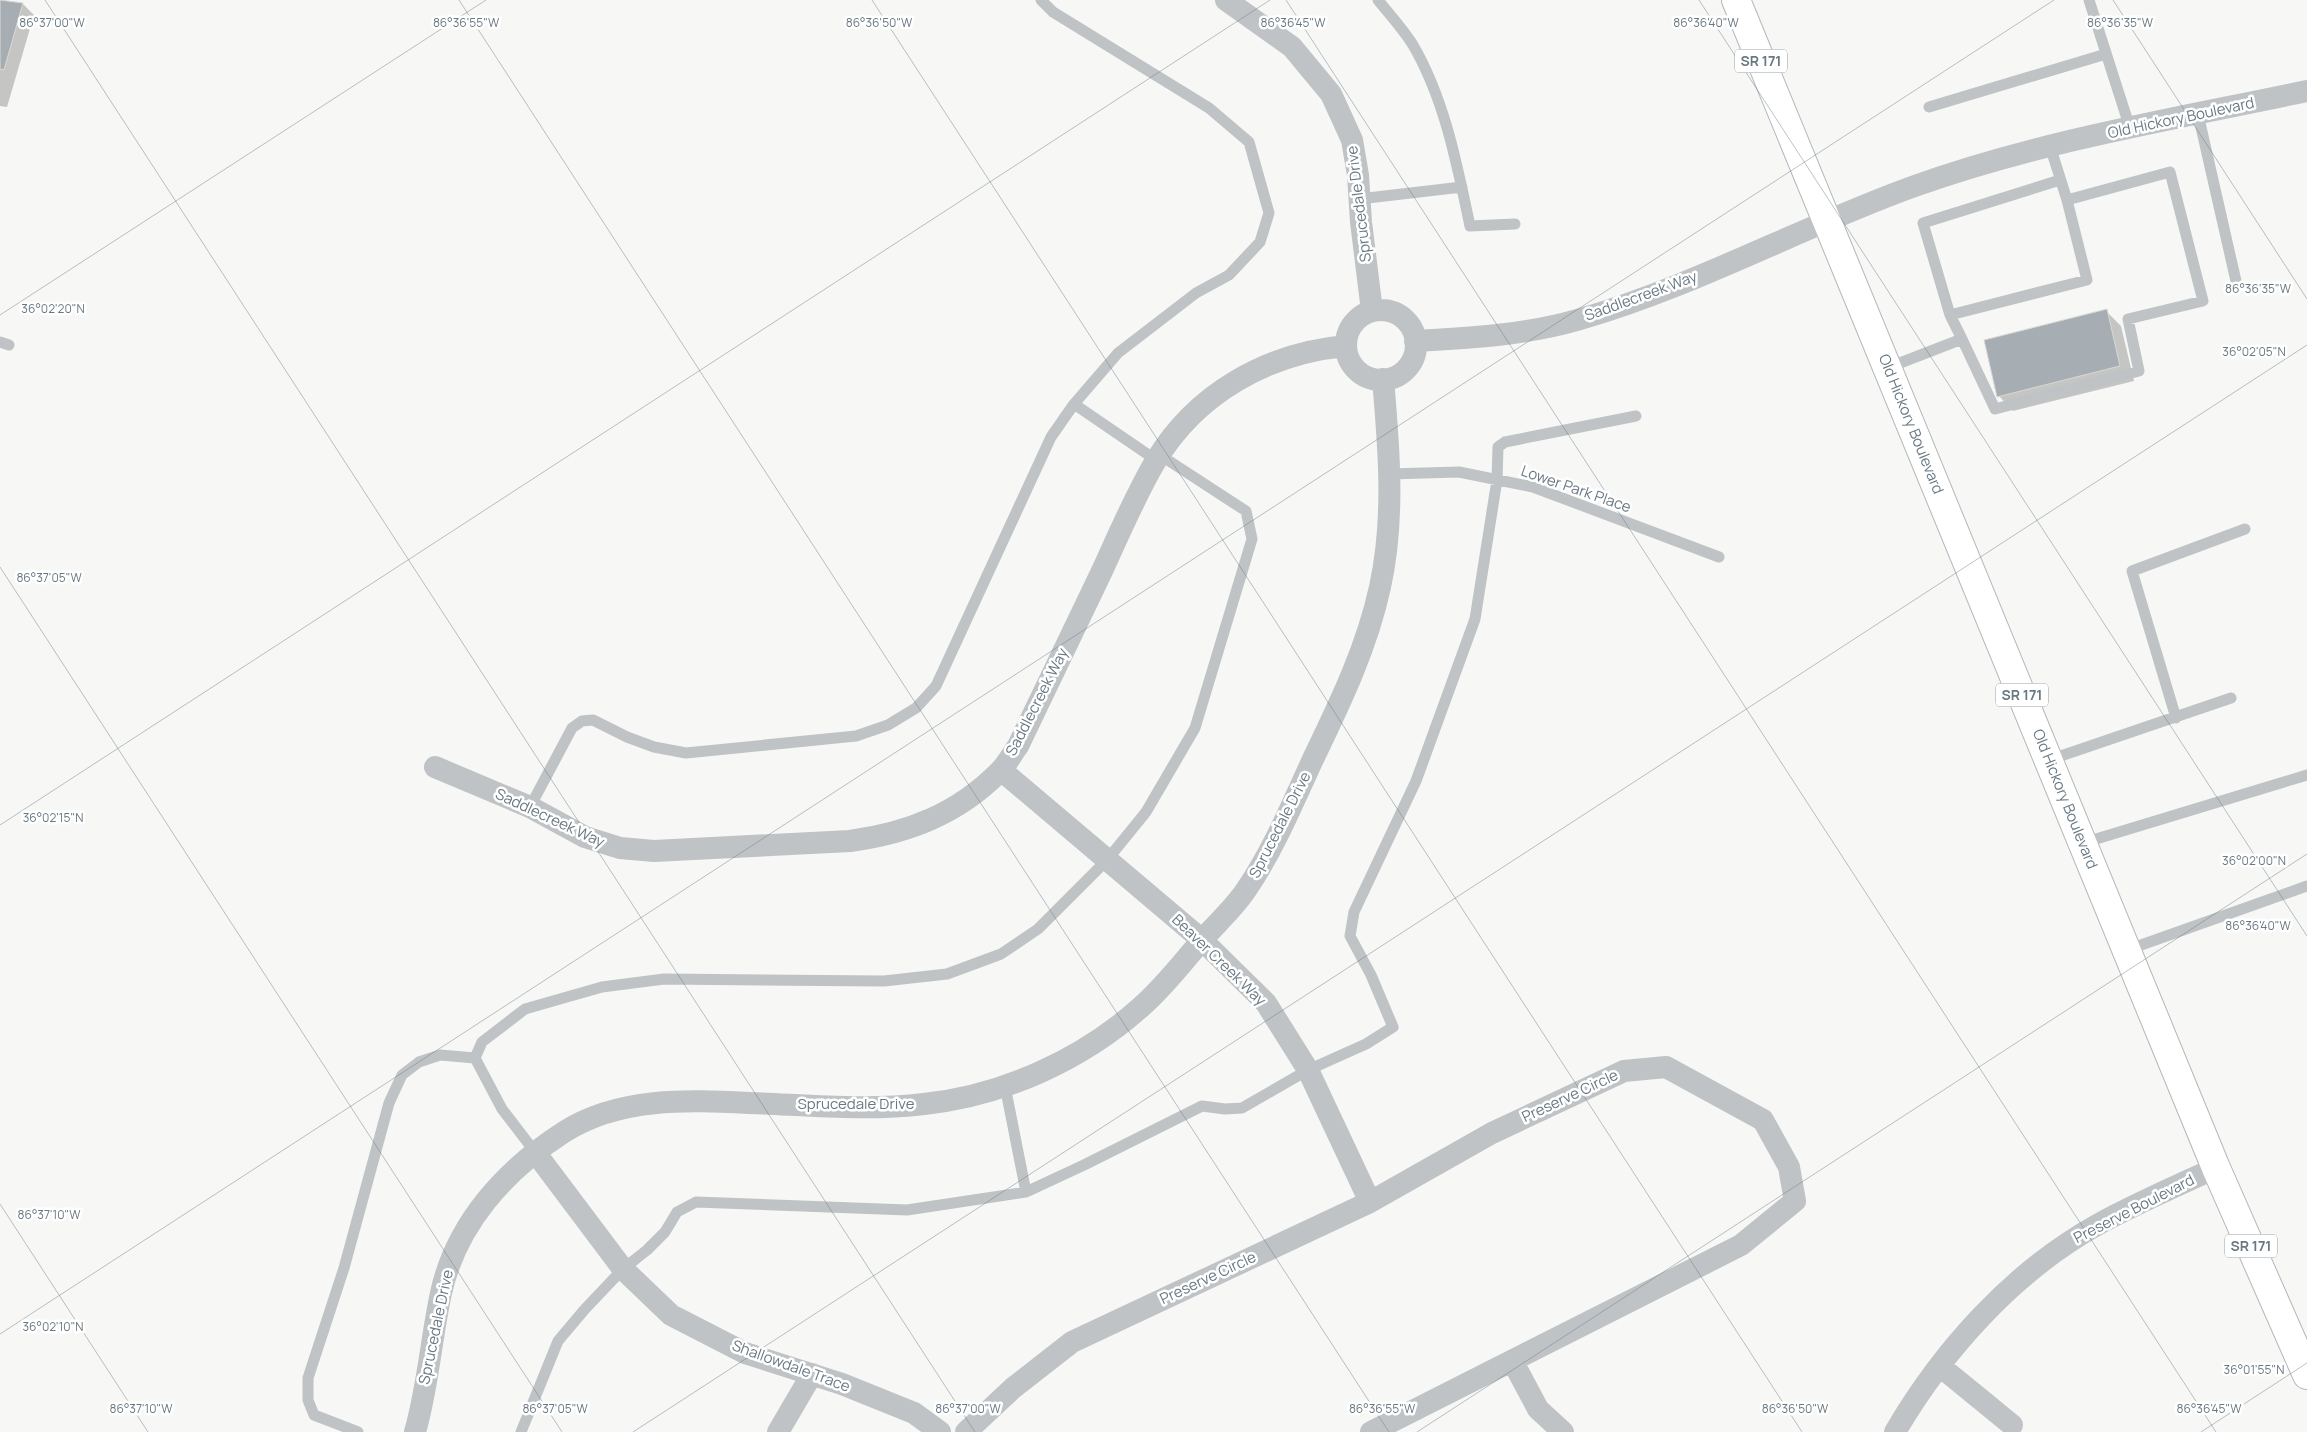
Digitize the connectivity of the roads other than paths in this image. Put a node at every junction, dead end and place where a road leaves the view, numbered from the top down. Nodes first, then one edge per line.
1 (1041, 0) edge
2 (1226, 0) edge
3 (1378, 0) edge
4 (1736, 0) edge
5 (2089, 0) edge
6 (2106, 54) junction
7 (2307, 91) edge
8 (1929, 106) dead end
9 (2198, 114) junction
10 (2130, 128) junction
11 (2050, 146) junction
12 (2060, 180) junction
13 (1462, 187) junction
14 (1360, 200) junction
15 (2067, 200) junction
16 (1827, 221) junction
17 (1515, 224) dead end
18 (2236, 281) dead end
19 (1372, 311) junction
20 (1950, 315) junction
21 (1962, 339) junction
22 (1415, 341) junction
23 (1346, 346) junction
24 (1888, 368) junction
25 (1382, 380) junction
26 (1074, 404) junction
27 (1636, 416) dead end
28 (1158, 458) junction
29 (1389, 474) junction
30 (1497, 480) junction
31 (2244, 529) dead end
32 (1719, 557) dead end
33 (2231, 698) dead end
34 (2176, 718) junction
35 (2049, 760) junction
36 (435, 767) dead end
37 (1001, 770) junction
38 (2307, 774) edge
39 (530, 807) junction
40 (2083, 843) junction
41 (1107, 860) junction
42 (2307, 886) edge
43 (1202, 940) junction
44 (2127, 950) junction
45 (475, 1058) junction
46 (1308, 1070) junction
47 (1005, 1086) junction
48 (535, 1152) junction
49 (2216, 1168) junction
50 (1026, 1192) junction
51 (1370, 1202) junction
52 (623, 1269) junction
53 (1513, 1362) junction
54 (1941, 1366) junction
55 (812, 1374) junction
56 (2307, 1374) edge
57 (2012, 1425) dead end
58 (358, 1432) edge
59 (415, 1432) edge
60 (521, 1432) edge
61 (778, 1432) edge
62 (940, 1432) edge
63 (966, 1432) edge
64 (1371, 1432) edge
65 (1563, 1432) edge
66 (1895, 1432) edge

1 - 26 lane
2 - 14 street, Sprucedale Drive
3 - 13 lane
4 - 16 main road, Old Hickory Boulevard / SR 171
5 - 6 lane
6 - 8 lane
6 - 10 lane
7 - 9 street, Old Hickory Boulevard
9 - 10 street, Old Hickory Boulevard
9 - 18 lane
10 - 11 street, Old Hickory Boulevard
11 - 12 lane
11 - 16 street, Old Hickory Boulevard
12 - 15 lane
12 - 20 lane
13 - 14 lane
13 - 17 lane
14 - 19 street, Sprucedale Drive
15 - 20 lane
15 - 21 lane
16 - 22 street, Saddlecreek Way
16 - 24 main road, Old Hickory Boulevard / SR 171
19 - 22 street
19 - 23 street
20 - 21 lane
21 - 24 lane
22 - 25 street
23 - 25 street
23 - 28 street, Saddlecreek Way
24 - 35 main road, Old Hickory Boulevard / SR 171
25 - 29 street, Sprucedale Drive
26 - 28 lane
26 - 39 lane
27 - 30 lane
28 - 37 street, Saddlecreek Way
28 - 41 lane
29 - 30 lane, Lower Park Place
29 - 43 street, Sprucedale Drive
30 - 32 lane, Lower Park Place
30 - 46 lane
31 - 34 lane
33 - 34 lane
34 - 35 lane
35 - 40 main road, Old Hickory Boulevard / SR 171
36 - 39 street, Saddlecreek Way
37 - 39 street, Saddlecreek Way
37 - 41 street, Beaver Creek Way
38 - 40 lane
40 - 44 main road, Old Hickory Boulevard / SR 171
41 - 43 street, Beaver Creek Way
41 - 45 lane
42 - 44 lane
43 - 46 street, Beaver Creek Way
43 - 47 street, Sprucedale Drive
44 - 49 main road, Old Hickory Boulevard / SR 171
45 - 48 lane
45 - 58 lane
46 - 50 lane
46 - 51 street, Beaver Creek Way
47 - 48 street, Sprucedale Drive
47 - 50 lane
48 - 52 street, Shallowdale Trace
48 - 59 street, Sprucedale Drive
49 - 54 street, Preserve Boulevard
49 - 56 main road, Old Hickory Boulevard / SR 171
50 - 52 lane
51 - 53 street, Preserve Circle
51 - 63 street, Preserve Circle
52 - 55 street, Shallowdale Trace
52 - 60 lane
53 - 64 street, Preserve Circle
53 - 65 street
54 - 57 street
54 - 66 street, Preserve Boulevard
55 - 61 street
55 - 62 street, Shallowdale Trace

